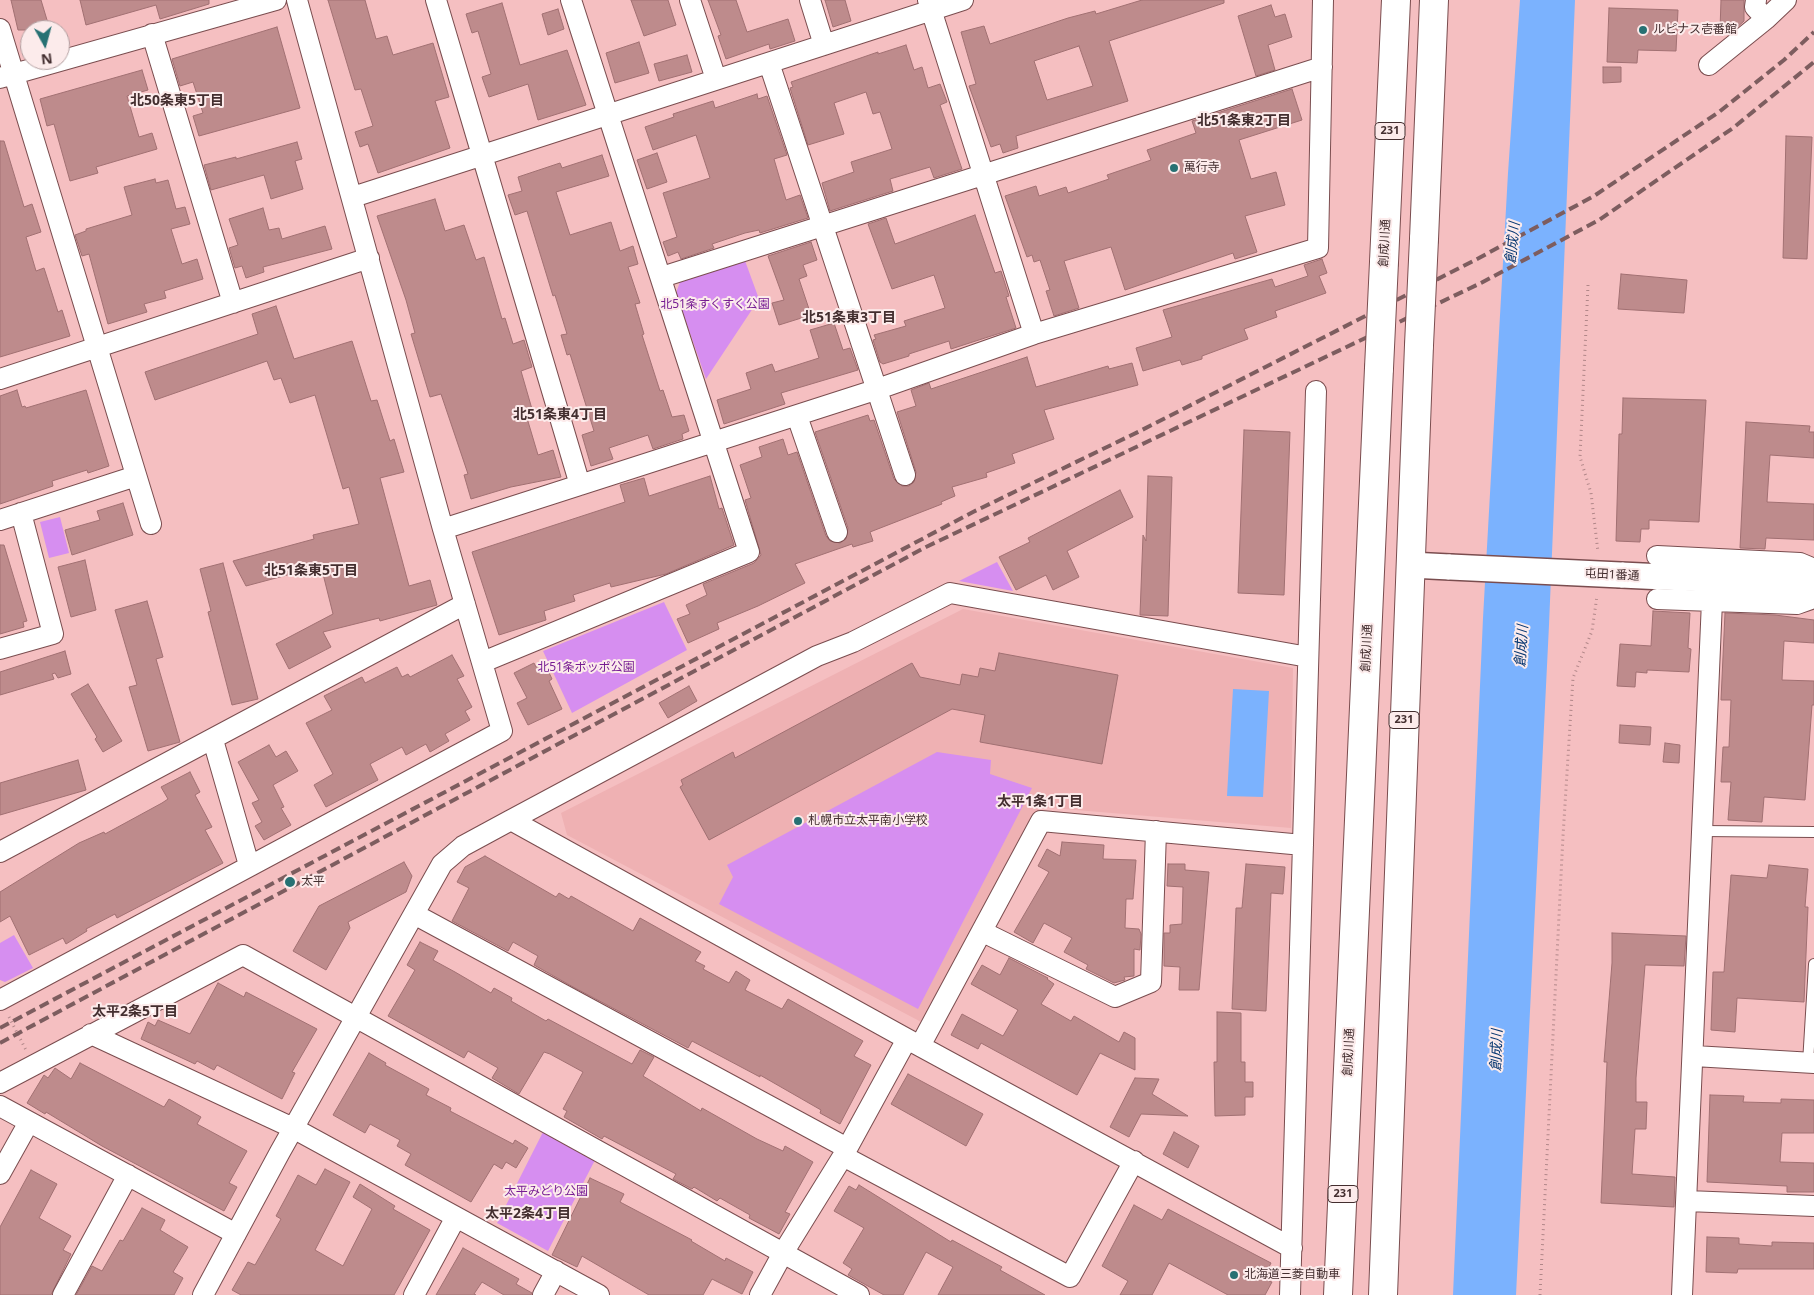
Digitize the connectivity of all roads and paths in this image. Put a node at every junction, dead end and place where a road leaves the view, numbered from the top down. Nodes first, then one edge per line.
1 (276, 0) edge
2 (296, 0) edge
3 (436, 0) edge
4 (571, 0) edge
5 (690, 0) edge
6 (810, 0) edge
7 (963, 0) edge
8 (1323, 0) edge
9 (1396, 0) edge
10 (1434, 0) edge
11 (1756, 0) edge
12 (1786, 0) edge
13 (930, 5) edge
14 (1766, 19) junction
15 (0, 29) edge
16 (152, 34) junction
17 (824, 45) junction
18 (769, 63) junction
19 (1709, 65) dead end
20 (1322, 67) junction
21 (7, 76) edge
22 (716, 79) junction
23 (609, 115) junction
24 (483, 155) junction
25 (983, 173) junction
26 (353, 198) junction
27 (824, 224) junction
28 (369, 258) junction
29 (662, 276) junction
30 (1588, 285) dead end
31 (233, 303) junction
32 (1034, 334) junction
33 (98, 347) junction
34 (0, 379) edge
35 (876, 390) junction
36 (1316, 391) dead end
37 (798, 416) junction
38 (713, 443) junction
39 (905, 475) dead end
40 (136, 476) junction
41 (580, 485) junction
42 (21, 513) junction
43 (0, 520) edge
44 (151, 524) dead end
45 (443, 530) junction
46 (837, 532) dead end
47 (1657, 556) dead end
48 (1598, 557) dead end
49 (1410, 565) junction
50 (1814, 569) edge
51 (1814, 584) edge
52 (1597, 594) dead end
53 (1814, 598) edge
54 (1657, 599) dead end
55 (1712, 601) junction
56 (465, 604) junction
57 (0, 649) edge
58 (1308, 657) junction
59 (483, 662) junction
60 (213, 740) junction
61 (511, 820) junction
62 (1156, 831) junction
63 (1702, 831) junction
64 (1814, 832) edge
65 (1303, 844) junction
66 (0, 852) edge
67 (250, 866) junction
68 (414, 914) junction
69 (983, 932) junction
70 (1814, 964) edge
71 (2, 1002) edge
72 (355, 1018) junction
73 (91, 1034) junction
74 (914, 1043) junction
75 (27, 1053) dead end
76 (1694, 1056) junction
77 (1811, 1063) edge
78 (0, 1083) edge
79 (0, 1106) edge
80 (29, 1122) junction
81 (293, 1128) junction
82 (845, 1152) junction
83 (1134, 1161) junction
84 (0, 1174) edge
85 (128, 1176) junction
86 (1687, 1201) junction
87 (1814, 1206) edge
88 (456, 1217) junction
89 (236, 1234) junction
90 (1292, 1248) junction
91 (783, 1253) junction
92 (556, 1272) junction
93 (63, 1295) edge
94 (203, 1295) edge
95 (414, 1295) edge
96 (543, 1295) edge
97 (599, 1295) edge
98 (760, 1295) edge
99 (859, 1295) edge
100 (1290, 1295) edge
101 (1338, 1295) edge
102 (1383, 1295) edge
103 (1540, 1295) edge
104 (1682, 1295) edge

1 - 16 street
2 - 26 street
3 - 24 street
4 - 23 street
5 - 22 street
6 - 17 street
7 - 13 street
8 - 20 street
9 - 101 highway, 創成川通 / 231, bridge
10 - 49 highway, 231, bridge
11 - 14 street
12 - 14 street
13 - 17 street
13 - 25 street
14 - 19 street
15 - 21 street
16 - 21 street
16 - 31 street
17 - 18 street
18 - 22 street
18 - 27 street
20 - 25 street
20 - 32 street
21 - 33 street
22 - 23 street
23 - 24 street
23 - 29 street
24 - 26 street
24 - 41 street
25 - 27 street
25 - 32 street
26 - 28 street
27 - 29 street
27 - 35 street
28 - 31 street
28 - 45 street
29 - 38 street
30 - 48 path
31 - 33 street
32 - 35 street
33 - 34 street
33 - 40 street
35 - 37 street
35 - 39 street
36 - 58 street
37 - 38 street
37 - 46 street
38 - 41 street
38 - 59 street
40 - 42 street
40 - 44 street
41 - 45 street
42 - 43 street
42 - 57 street
45 - 56 street
47 - 50 street
49 - 51 street, 屯田1番通, bridge
49 - 102 highway, 231
52 - 103 path
53 - 55 street
54 - 55 street
55 - 63 street
56 - 59 street
56 - 60 street
58 - 61 street
58 - 65 street
59 - 67 street
60 - 66 street
60 - 67 street
61 - 68 street
61 - 74 street
62 - 65 street
62 - 69 street
62 - 69 street
63 - 64 lane
63 - 76 street
65 - 90 street
67 - 71 street
68 - 72 street
68 - 82 street
69 - 74 street
70 - 77 lane
71 - 75 path
72 - 73 street
72 - 81 street
72 - 91 street
73 - 78 street
73 - 81 street
74 - 82 street
74 - 83 street
76 - 77 street
76 - 86 street
79 - 80 street
80 - 84 street
80 - 85 street
81 - 88 street
81 - 89 street
82 - 83 street
82 - 91 street
83 - 90 street
85 - 89 street
85 - 93 street
86 - 87 street
86 - 104 street
88 - 92 street
88 - 95 street
89 - 94 street
90 - 100 street
91 - 98 street
91 - 99 street
92 - 96 street
92 - 97 street

